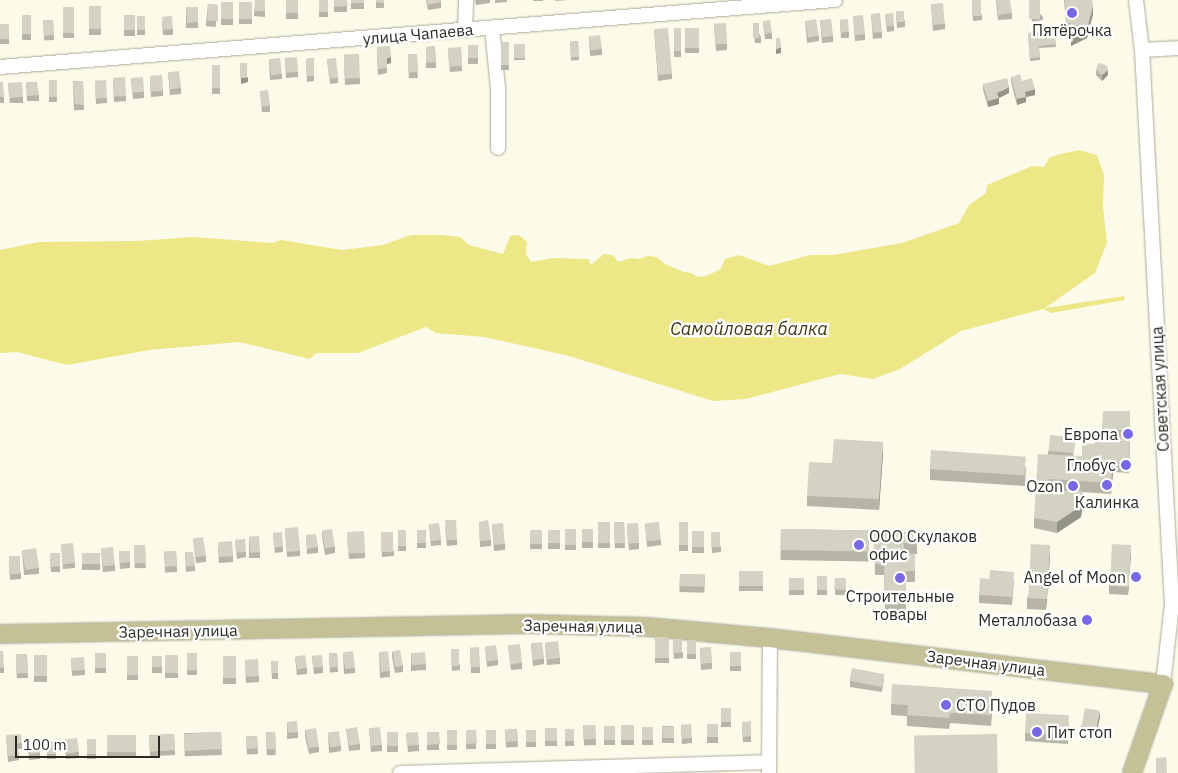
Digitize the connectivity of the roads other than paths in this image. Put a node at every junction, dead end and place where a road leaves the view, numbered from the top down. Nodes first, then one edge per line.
1 (466, 0) edge
2 (835, 0) edge
3 (1136, 0) edge
4 (492, 28) junction
5 (465, 30) junction
6 (1178, 48) edge
7 (1142, 50) junction
8 (0, 67) edge
9 (498, 148) dead end
10 (1175, 604) edge
11 (0, 634) edge
12 (770, 638) junction
13 (1163, 684) junction
14 (768, 767) edge
15 (400, 773) edge
16 (1132, 773) edge

1 - 5 street
2 - 4 street, улица Чапаева
3 - 7 street, Советская улица
4 - 5 street, улица Чапаева
4 - 9 street
5 - 8 street, улица Чапаева
6 - 7 street
7 - 10 street, Советская улица
10 - 13 street, Советская улица
11 - 12 main road, Заречная улица
12 - 13 main road, Заречная улица
12 - 14 street
13 - 16 main road, Советская улица
14 - 15 street

